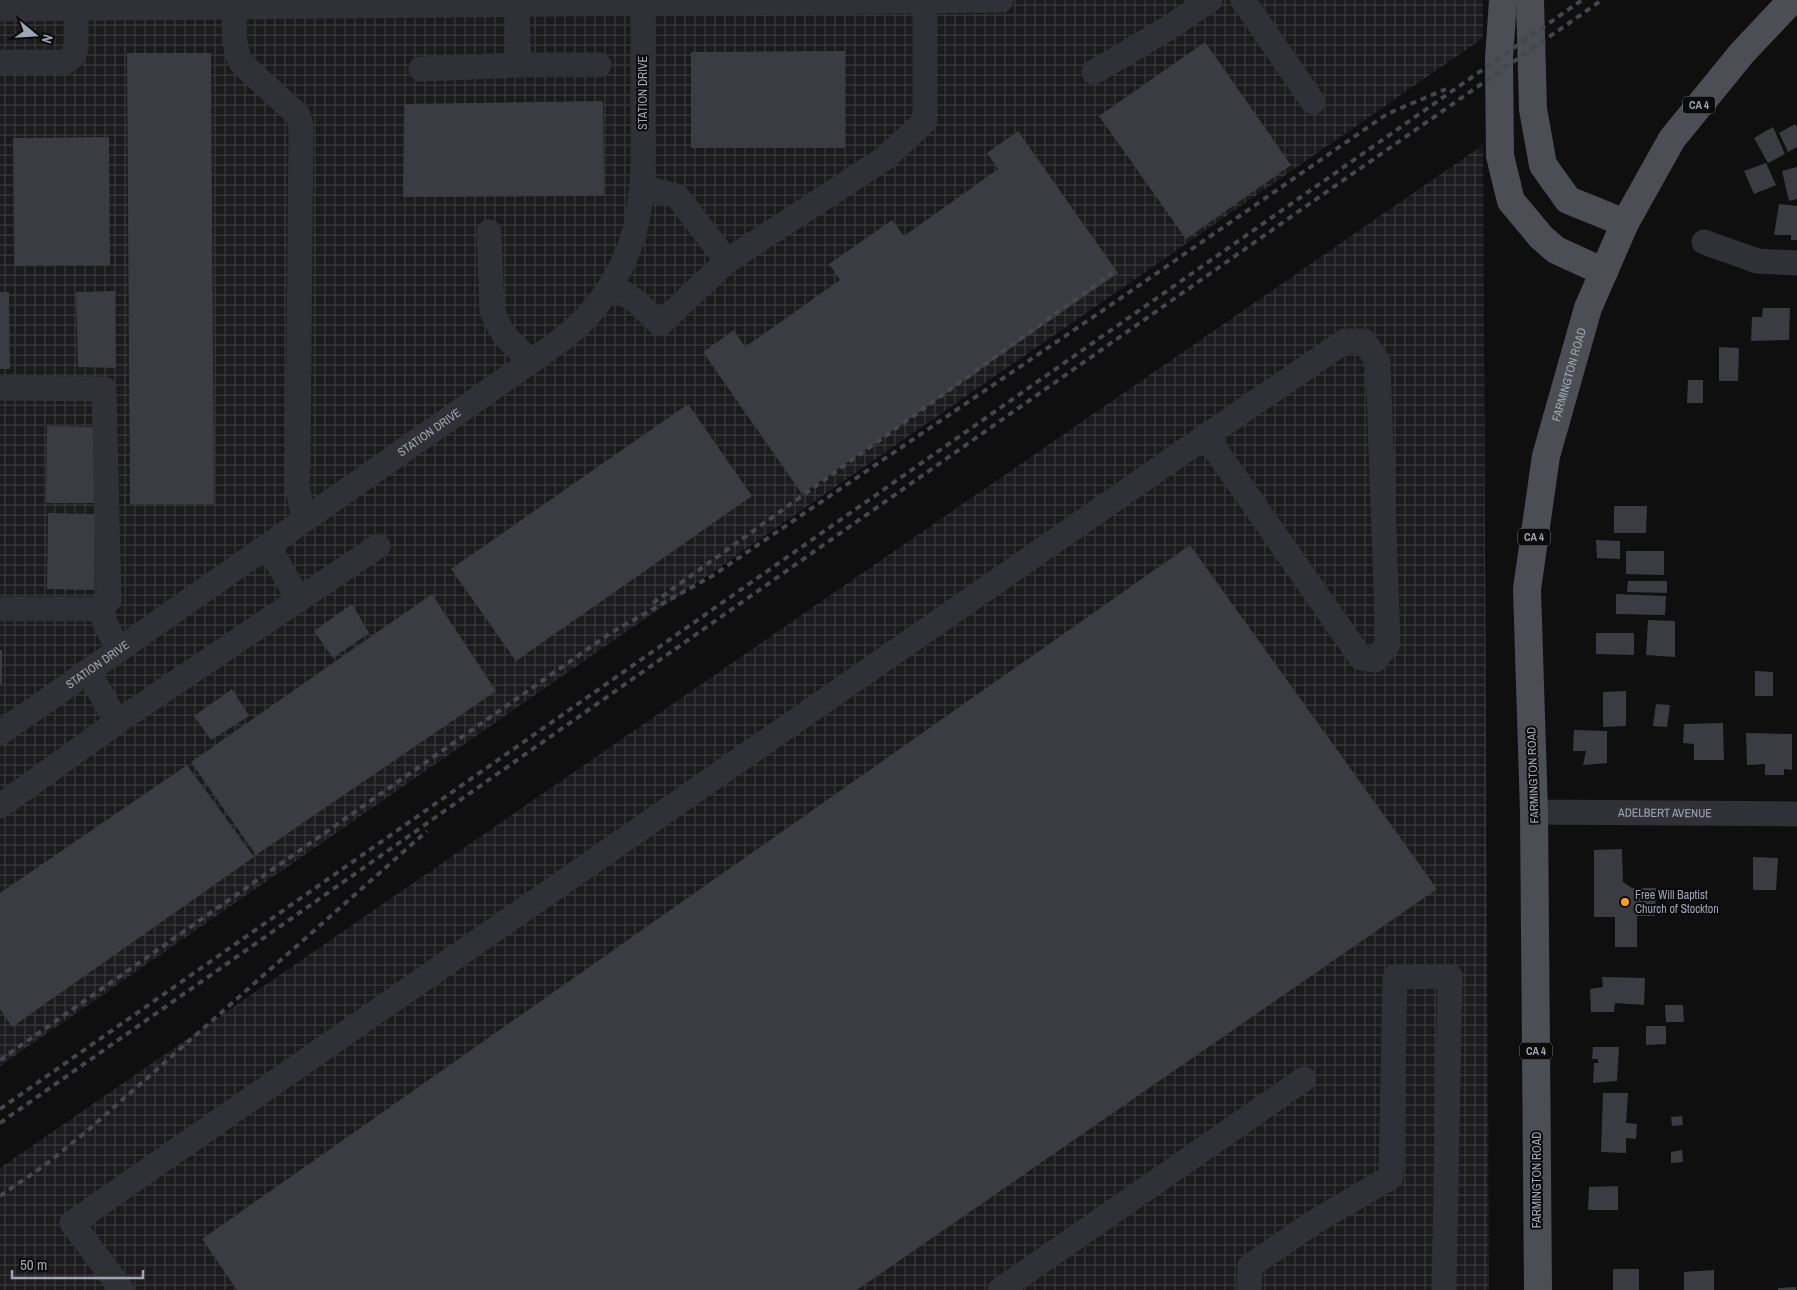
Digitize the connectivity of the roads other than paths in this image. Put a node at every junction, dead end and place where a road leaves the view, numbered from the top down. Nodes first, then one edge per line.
1 (1002, 0) edge
2 (1210, 0) edge
3 (1242, 0) edge
4 (1503, 0) edge
5 (1530, 0) edge
6 (1792, 0) edge
7 (783, 1) edge
8 (925, 1) edge
9 (485, 3) edge
10 (637, 3) edge
11 (235, 4) edge
12 (524, 4) edge
13 (76, 9) junction
14 (0, 10) edge
15 (0, 62) edge
16 (519, 65) junction
17 (599, 65) dead end
18 (421, 69) dead end
19 (1094, 72) dead end
20 (1313, 102) dead end
21 (642, 187) junction
22 (1624, 223) junction
23 (489, 232) dead end
24 (1704, 242) dead end
25 (727, 261) junction
26 (1797, 264) edge
27 (1604, 272) junction
28 (612, 285) junction
29 (530, 361) junction
30 (0, 388) edge
31 (1206, 436) junction
32 (304, 520) junction
33 (268, 546) junction
34 (378, 546) dead end
35 (299, 600) junction
36 (0, 609) edge
37 (99, 609) junction
38 (118, 651) junction
39 (88, 672) junction
40 (117, 722) junction
41 (0, 733) edge
42 (0, 806) edge
43 (1534, 812) junction
44 (1797, 814) edge
45 (1304, 1079) dead end
46 (122, 1290) edge
47 (1000, 1290) edge
48 (1249, 1290) edge
49 (1444, 1290) edge
50 (1538, 1290) edge

1 - 8 street
2 - 19 street
3 - 20 street
4 - 27 main road
5 - 22 main road
6 - 22 main road, CA 4
7 - 8 street
7 - 10 street
8 - 25 street
9 - 11 street
9 - 12 street
10 - 12 street
10 - 21 street, STATION DRIVE
11 - 13 street
11 - 32 street
12 - 16 street
13 - 14 street
13 - 15 street
16 - 17 street
16 - 18 street
21 - 25 street
21 - 28 street, STATION DRIVE
22 - 27 main road, FARMINGTON ROAD / CA 4
23 - 29 street
24 - 26 street
25 - 28 street
27 - 43 main road, FARMINGTON ROAD / CA 4
28 - 29 street, STATION DRIVE
29 - 32 street, STATION DRIVE
30 - 37 street
31 - 31 street
31 - 46 street
32 - 33 street, STATION DRIVE
33 - 35 street
33 - 38 street, STATION DRIVE
34 - 35 street
35 - 40 street
36 - 37 street
37 - 38 street
38 - 39 street, STATION DRIVE
39 - 40 street
39 - 41 street, STATION DRIVE
40 - 42 street
43 - 44 street, ADELBERT AVENUE
43 - 50 main road, FARMINGTON ROAD / CA 4
45 - 47 street
48 - 49 street

